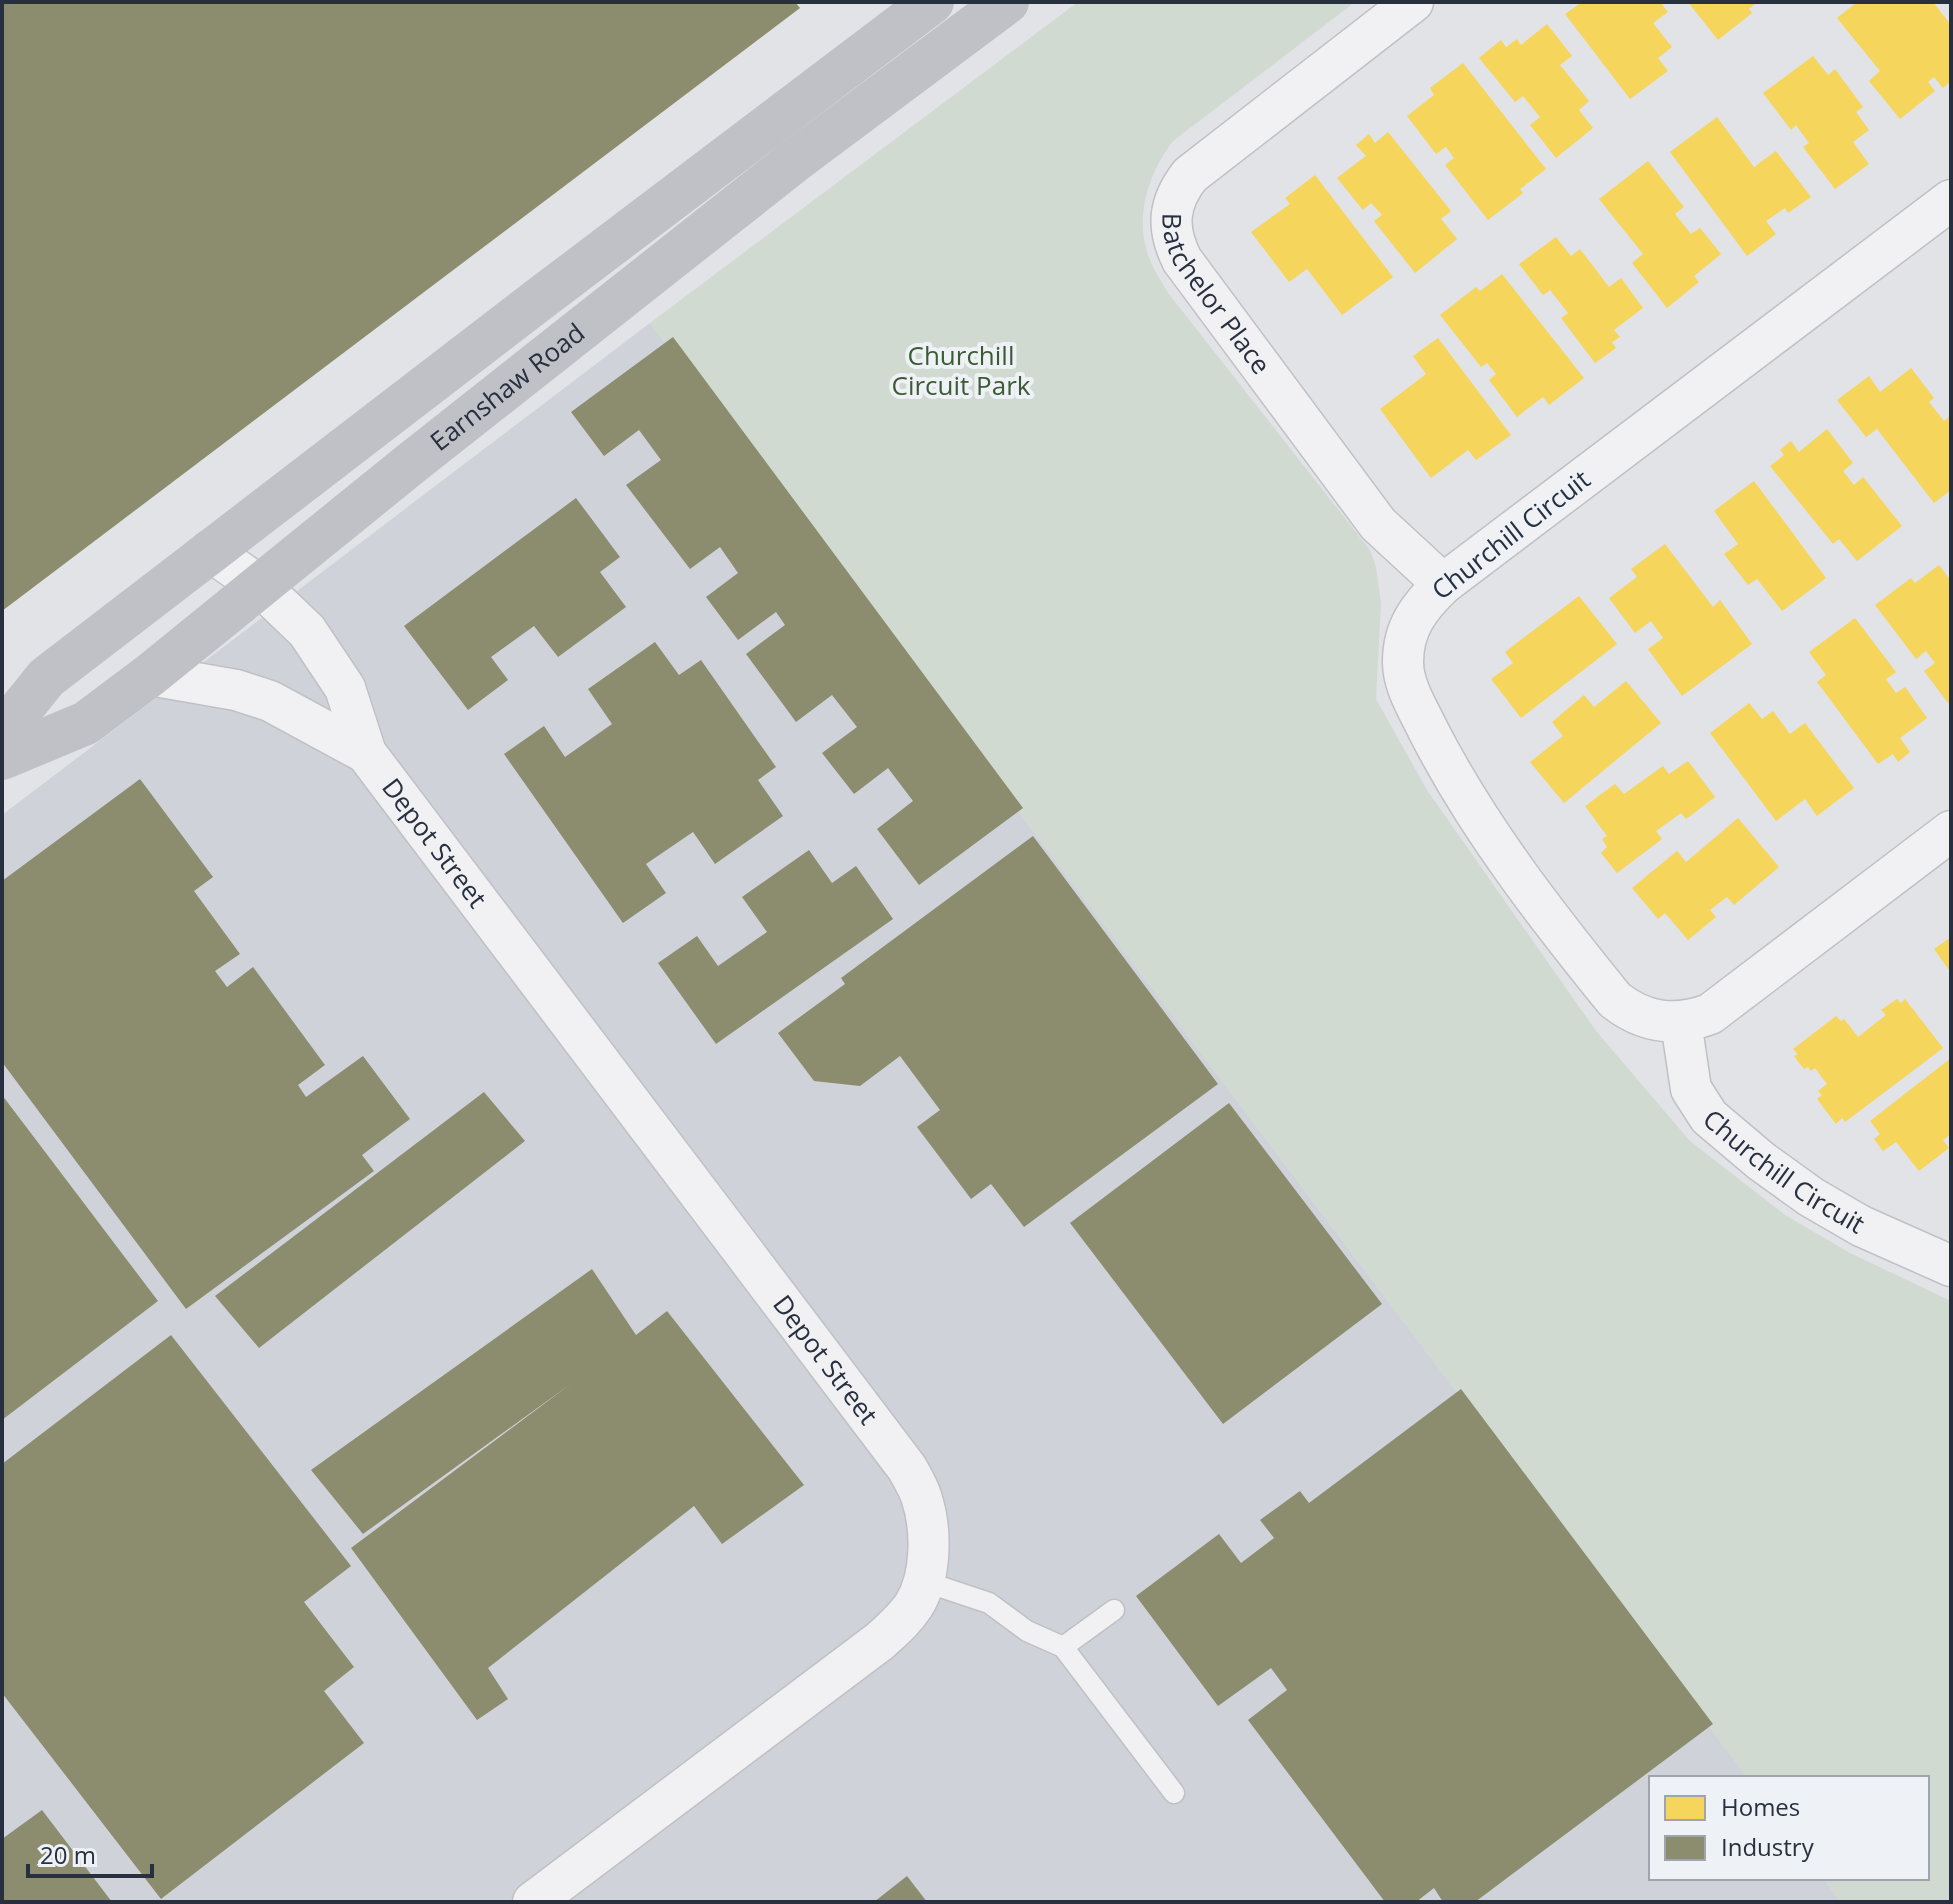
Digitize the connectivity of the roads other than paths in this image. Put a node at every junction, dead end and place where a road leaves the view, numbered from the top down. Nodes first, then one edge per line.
1 (932, 2) edge
2 (1007, 2) edge
3 (1413, 2) edge
4 (1951, 200) edge
5 (210, 551) junction
6 (1443, 584) junction
7 (260, 586) junction
8 (150, 675) junction
9 (2, 733) edge
10 (366, 753) junction
11 (2, 758) edge
12 (1951, 831) edge
13 (1681, 1022) junction
14 (1951, 1266) edge
15 (923, 1581) junction
16 (1114, 1610) dead end
17 (1063, 1647) junction
18 (1174, 1793) dead end
19 (533, 1902) edge

1 - 5 street, Earnshaw Road
2 - 7 street, Earnshaw Road
3 - 6 street, Batchelor Place
4 - 6 street, Churchill Circuit
5 - 7 street, Depot Street
5 - 9 street, Earnshaw Road
6 - 13 street, Churchill Circuit
7 - 8 street, Earnshaw Road
7 - 10 street, Depot Street
8 - 10 street, Depot Street
8 - 11 street, Earnshaw Road
10 - 15 street, Depot Street
12 - 13 street, Churchill Circuit
13 - 14 street, Churchill Circuit
15 - 17 lane
15 - 19 street, Depot Street
16 - 17 lane
17 - 18 lane

